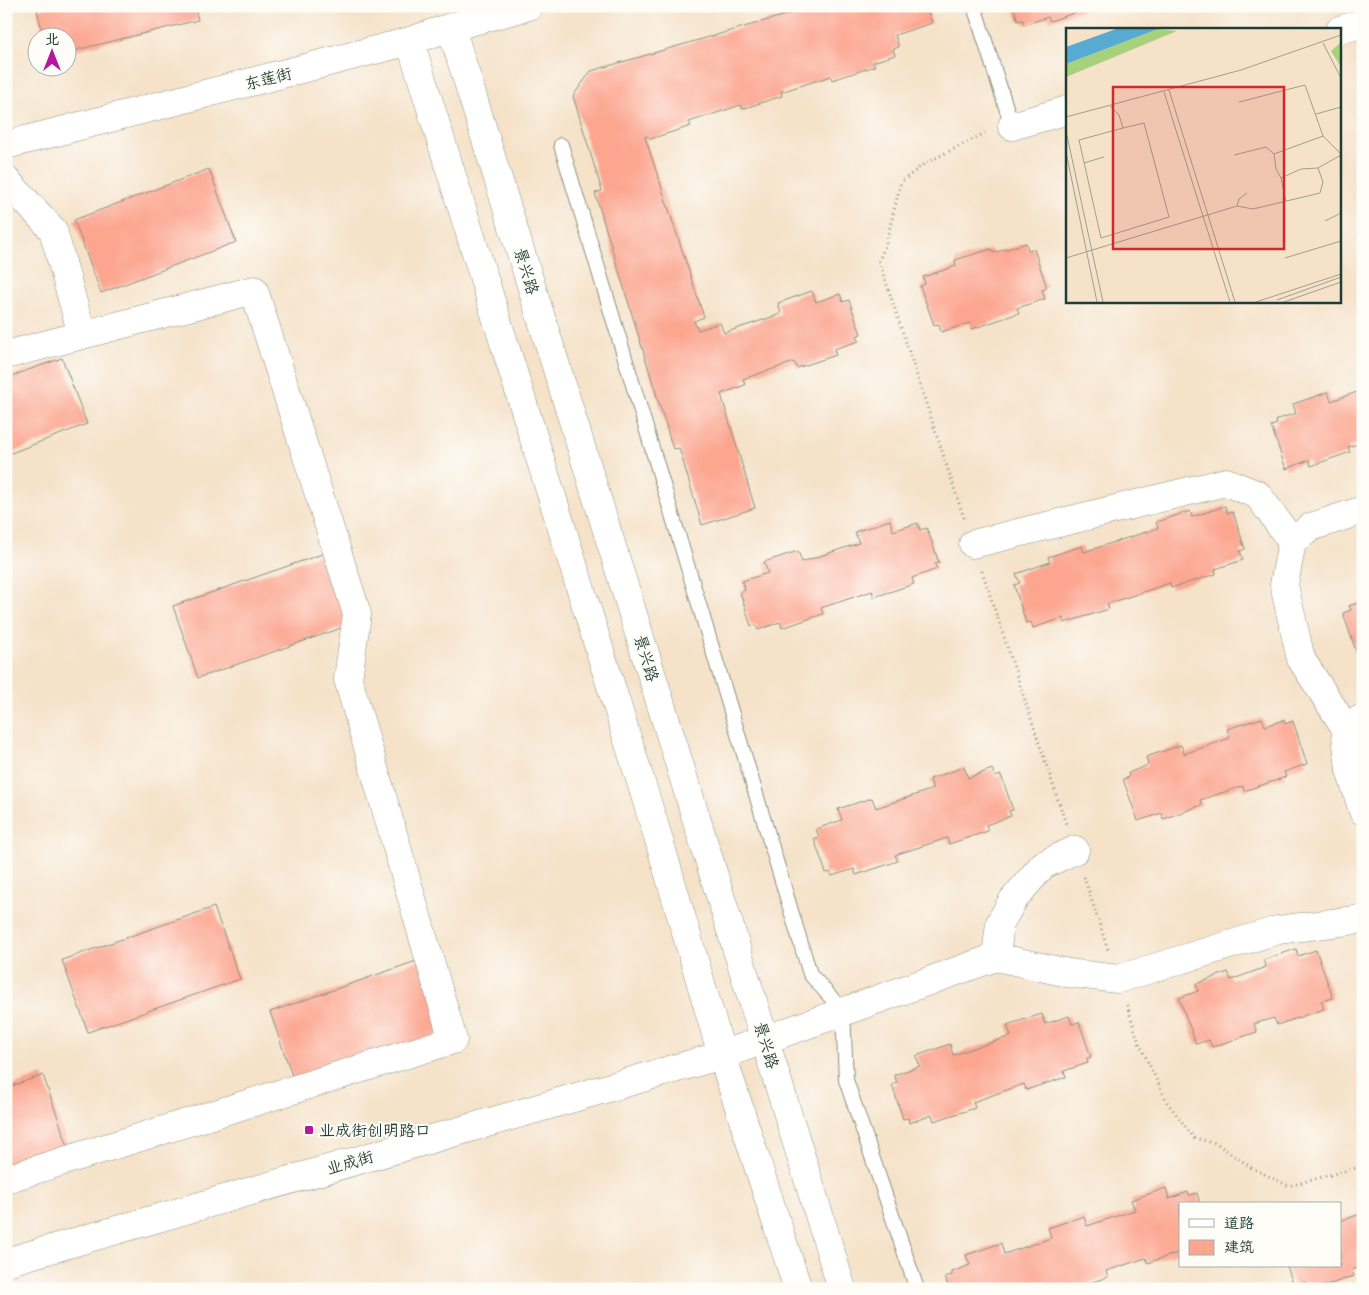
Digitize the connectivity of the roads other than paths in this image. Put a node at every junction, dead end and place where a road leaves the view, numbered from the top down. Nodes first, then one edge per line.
1 (529, 6) edge
2 (974, 6) edge
3 (1363, 23) edge
4 (452, 27) junction
5 (1342, 29) edge
6 (410, 41) junction
7 (1066, 111) edge
8 (1012, 126) joint
9 (6, 145) edge
10 (561, 145) dead end
11 (6, 180) edge
12 (82, 335) junction
13 (6, 355) edge
14 (1363, 510) edge
15 (1292, 542) junction
16 (973, 544) road end
17 (1354, 723) edge
18 (1363, 811) edge
19 (1075, 850) road end
20 (1363, 919) edge
21 (996, 957) junction
22 (844, 1011) junction
23 (765, 1039) junction
24 (722, 1055) junction
25 (6, 1180) edge
26 (6, 1262) edge
27 (798, 1289) edge
28 (842, 1289) edge
29 (918, 1289) edge

1 - 4 street, 东莲街
2 - 8 lane
3 - 5 street
4 - 6 street, 东莲街
4 - 23 street, 景兴路
6 - 9 street, 东莲街
6 - 24 street
7 - 8 street
10 - 22 lane
11 - 12 street
12 - 13 street
12 - 25 street
14 - 15 street
15 - 16 street
15 - 17 street
17 - 18 street
19 - 21 street
20 - 21 street
21 - 22 street, 业成街
22 - 23 street, 业成街
22 - 29 lane
23 - 24 street, 业成街
23 - 28 street, 景兴路
24 - 26 street, 业成街
24 - 27 street

